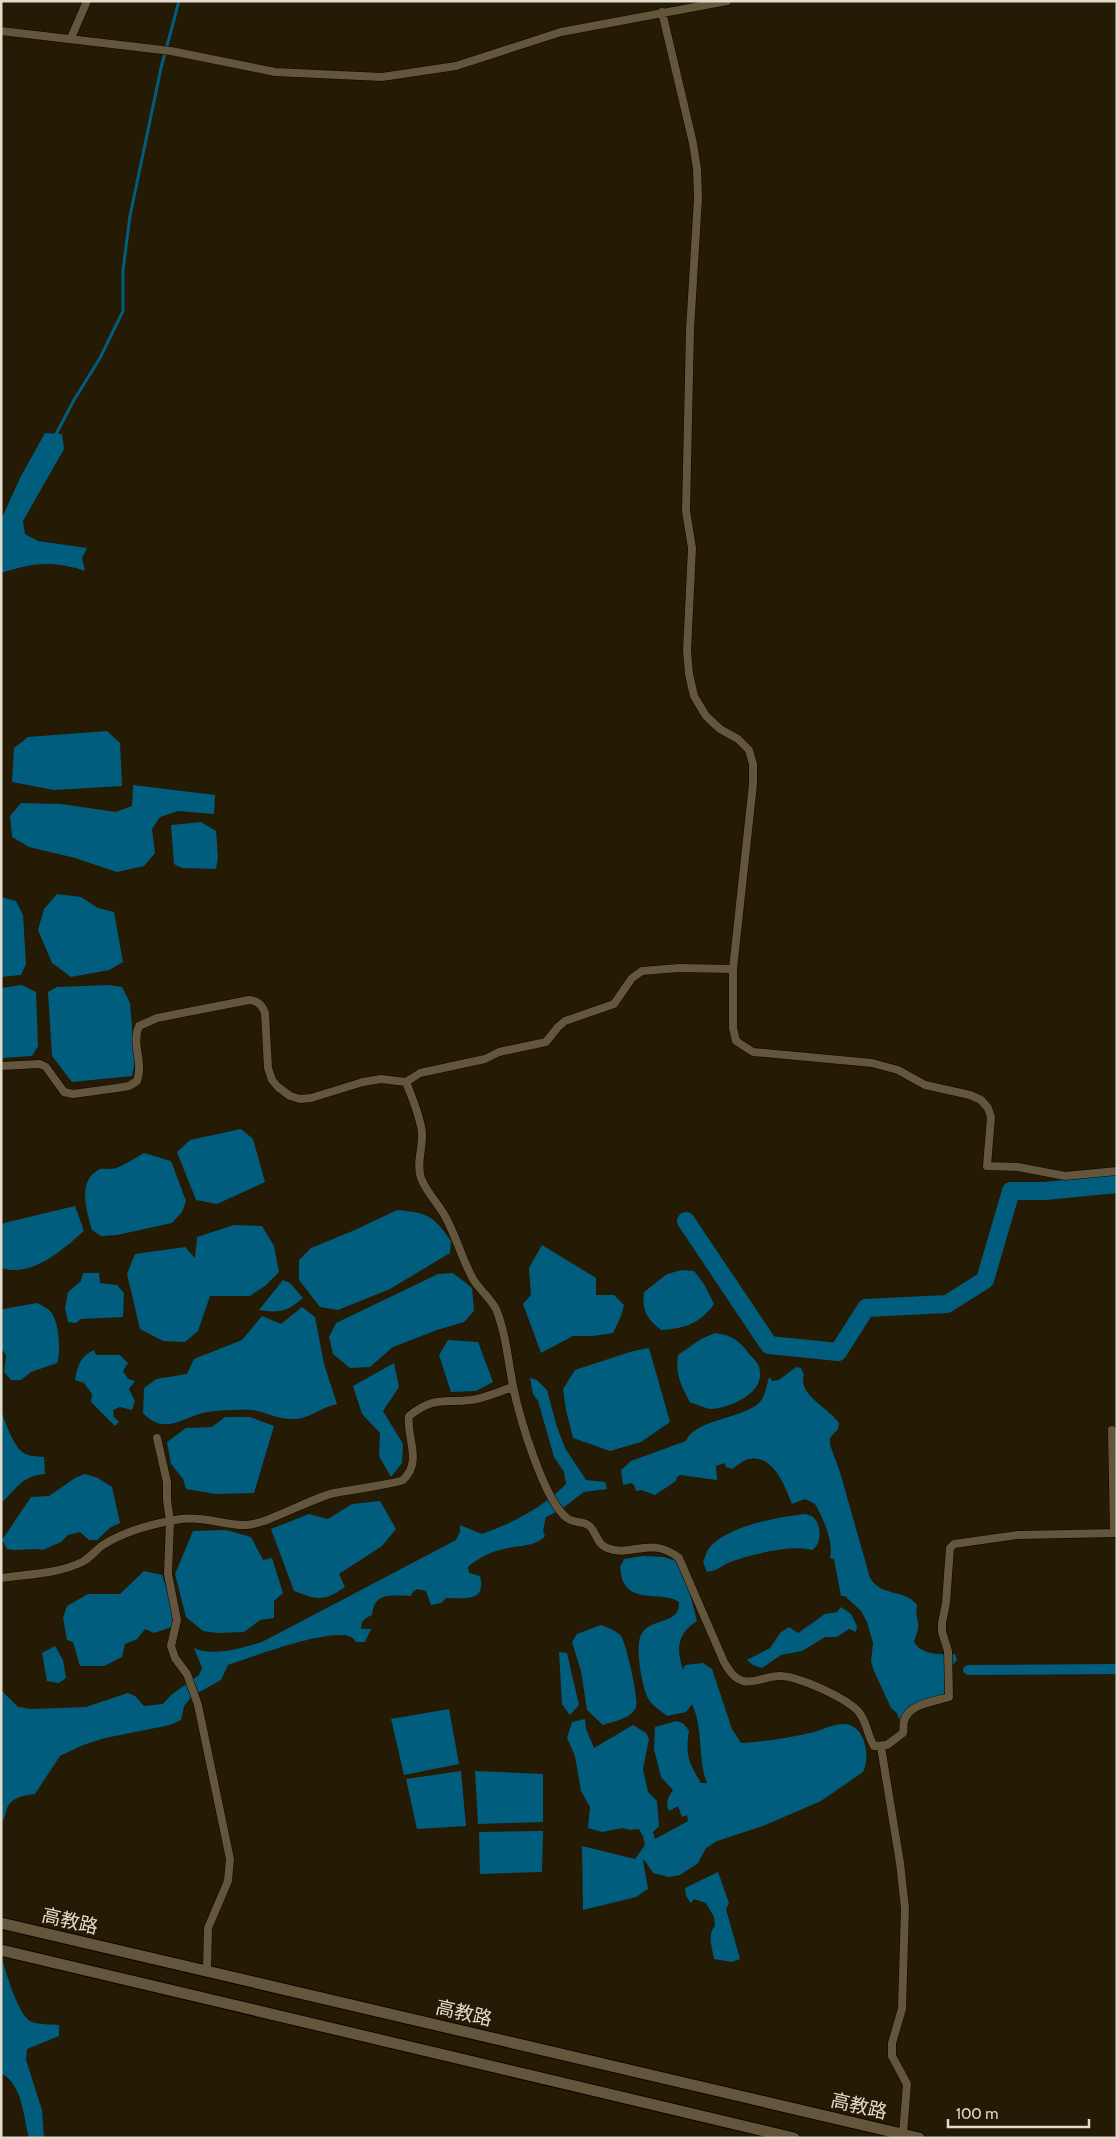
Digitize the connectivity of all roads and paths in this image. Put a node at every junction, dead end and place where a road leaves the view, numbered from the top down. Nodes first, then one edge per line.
1 (87, 1) edge
2 (727, 1) edge
3 (662, 12) junction
4 (1, 31) edge
5 (71, 38) junction
6 (733, 969) junction
7 (1, 1066) edge
8 (406, 1082) junction
9 (1117, 1171) edge
10 (513, 1387) junction
11 (1112, 1430) dead end
12 (157, 1438) dead end
13 (170, 1521) junction
14 (1115, 1533) edge
15 (1, 1578) edge
16 (881, 1747) junction
17 (1, 1923) edge
18 (1, 1950) edge
19 (207, 1971) junction
20 (903, 2134) junction
21 (794, 2138) edge
22 (919, 2138) edge

1 - 5 street
2 - 3 street
3 - 5 street
3 - 6 street
4 - 5 street
6 - 8 street
6 - 9 street
7 - 8 street
8 - 10 street
10 - 13 street
10 - 16 street
11 - 14 street
12 - 13 street
13 - 15 street
13 - 19 street
14 - 16 street
16 - 20 street
17 - 19 main road, 高教路
18 - 21 main road
19 - 20 main road, 高教路
20 - 22 main road, 高教路

